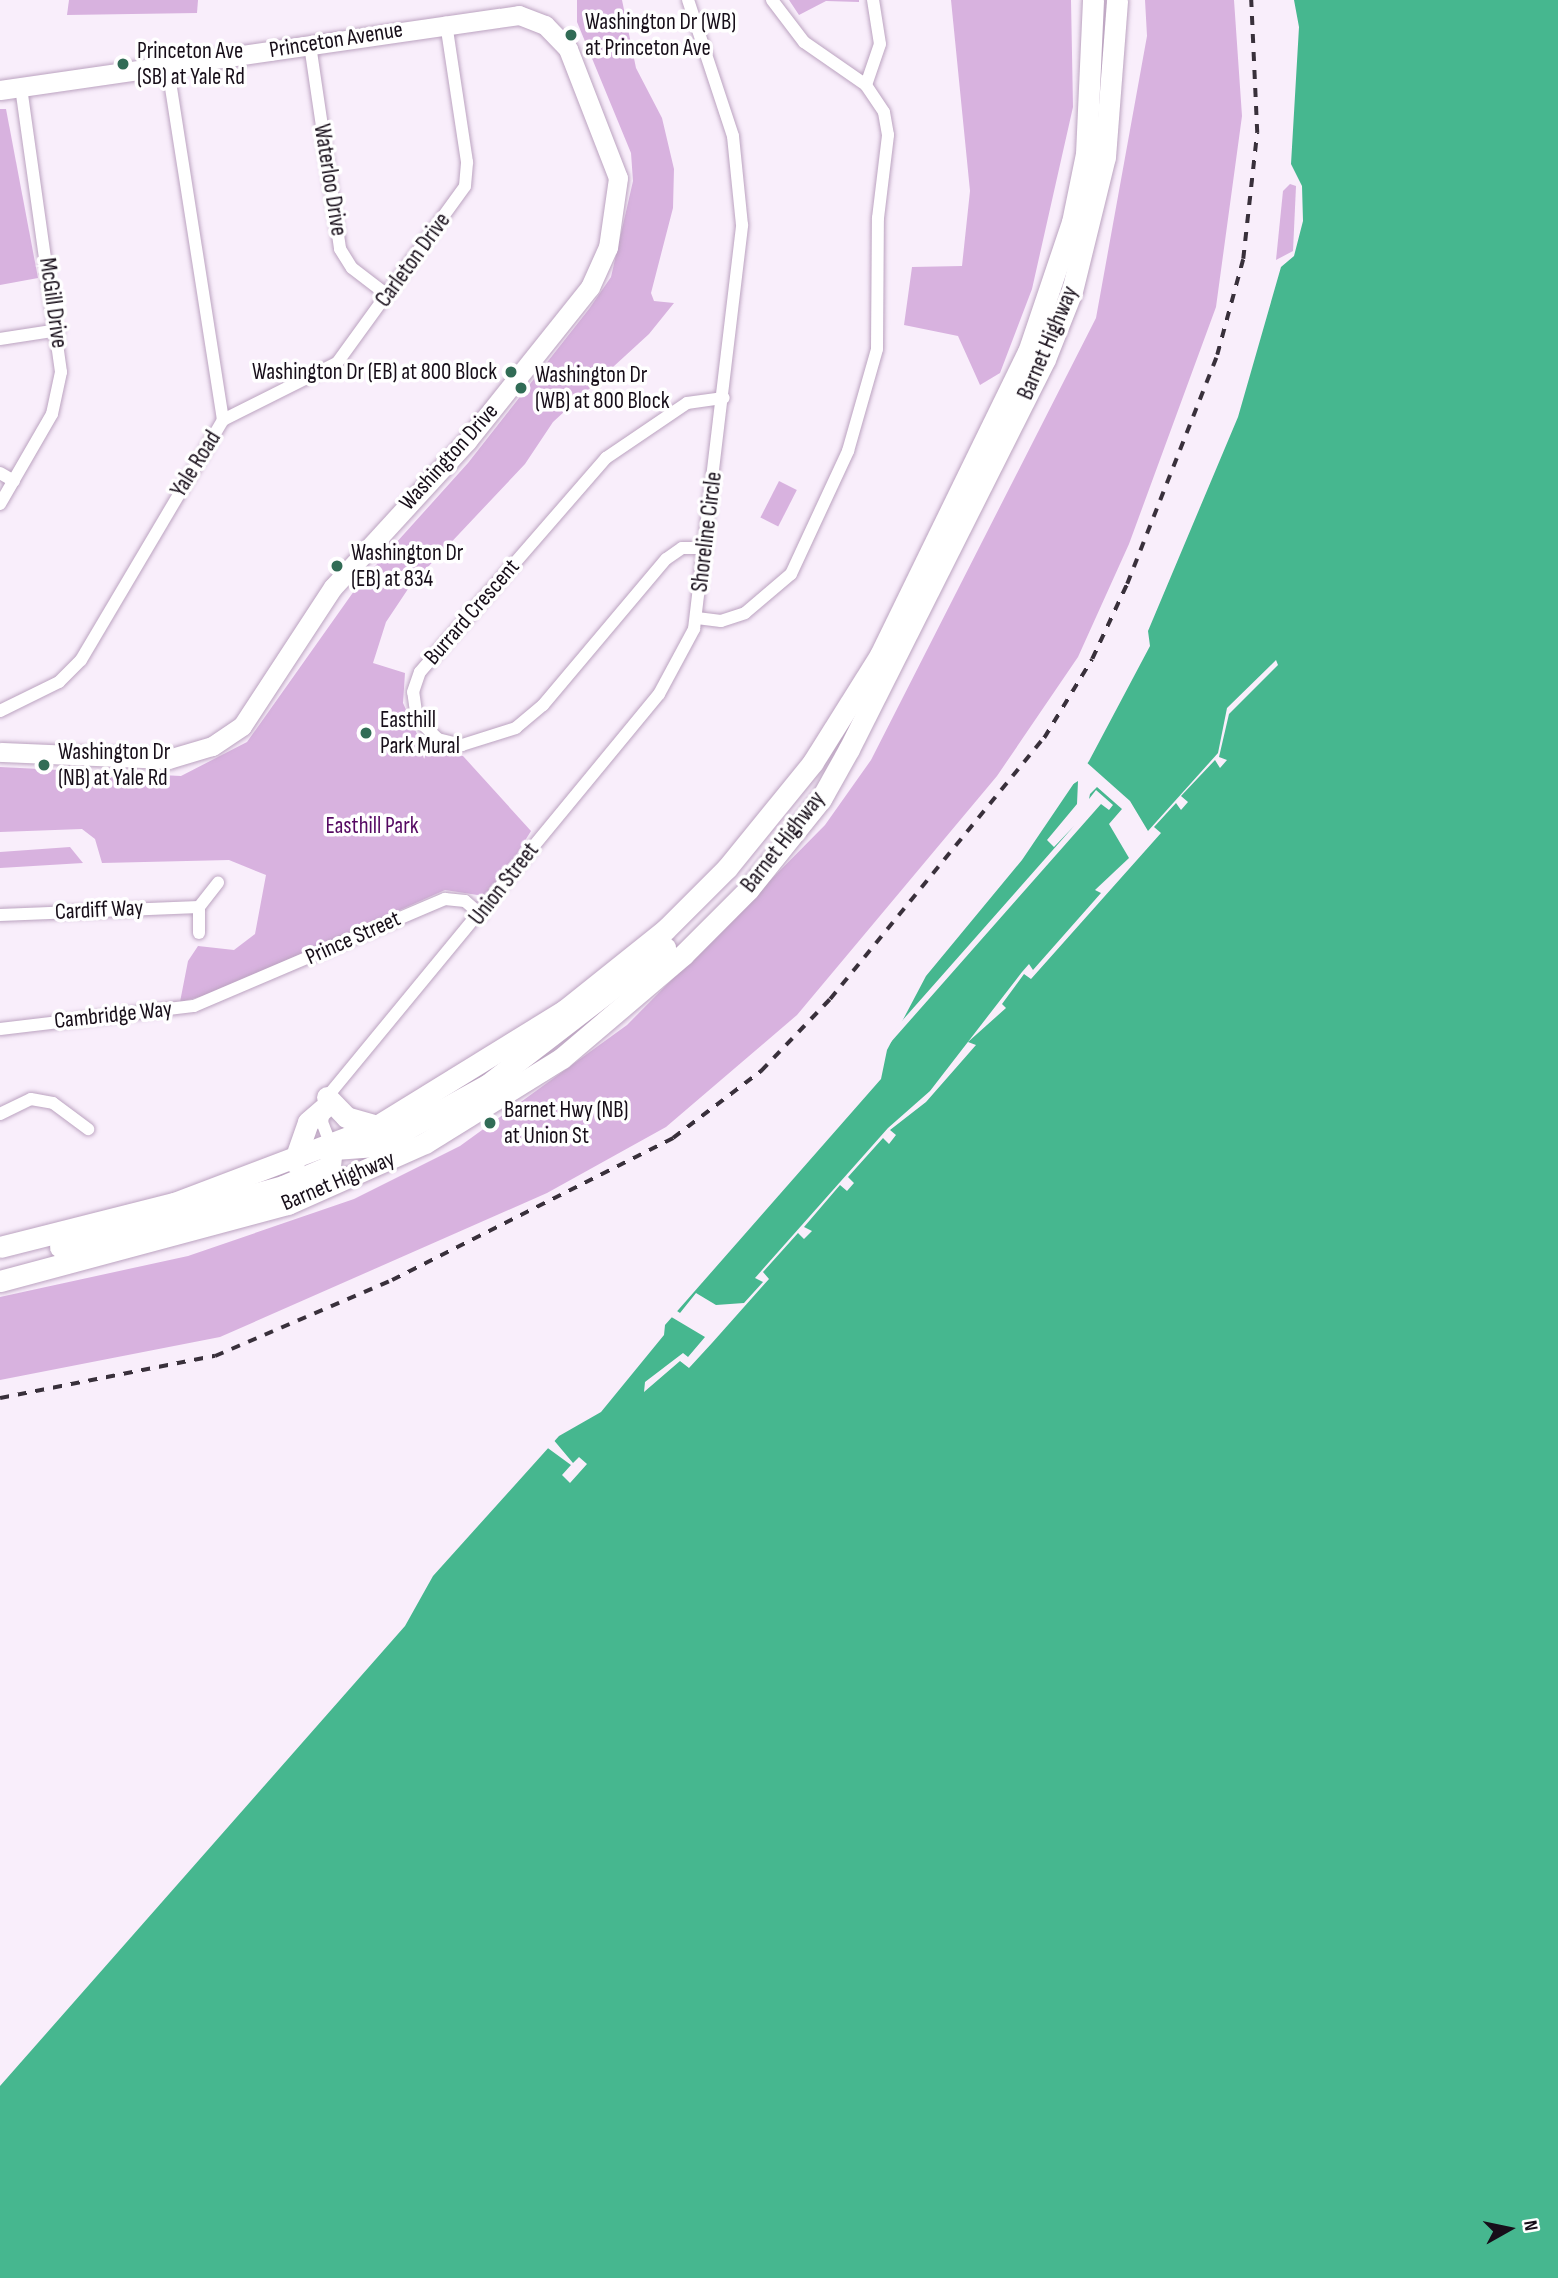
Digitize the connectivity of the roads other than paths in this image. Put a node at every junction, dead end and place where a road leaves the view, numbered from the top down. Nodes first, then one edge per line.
1 (688, 0) edge
2 (772, 0) edge
3 (873, 0) edge
4 (1093, 0) edge
5 (1117, 0) edge
6 (446, 23) junction
7 (545, 24) joint
8 (310, 44) junction
9 (168, 67) junction
10 (866, 85) junction
11 (21, 89) junction
12 (0, 90) edge
13 (387, 295) junction
14 (58, 330) junction
15 (0, 339) edge
16 (724, 398) junction
17 (223, 420) junction
18 (0, 473) edge
19 (14, 481) junction
20 (0, 504) edge
21 (705, 548) junction
22 (697, 618) junction
23 (0, 711) edge
24 (0, 752) edge
25 (835, 769) junction
26 (218, 883) dead end
27 (199, 907) junction
28 (0, 915) edge
29 (481, 915) junction
30 (199, 933) dead end
31 (224, 995) joint
32 (0, 1029) edge
33 (325, 1103) junction
34 (0, 1114) edge
35 (377, 1126) junction
36 (88, 1129) dead end
37 (332, 1148) junction
38 (294, 1163) junction
39 (0, 1247) edge
40 (0, 1261) edge
41 (0, 1280) edge

1 - 16 street, Shoreline Circle
2 - 10 street, Shoreline Circle
3 - 10 street
4 - 35 main road, Barnet Highway
5 - 25 main road, Barnet Highway
6 - 7 street, Princeton Avenue
6 - 8 street, Princeton Avenue
6 - 13 street, Carleton Drive
7 - 24 street, Washington Drive
8 - 9 street, Princeton Avenue
8 - 13 street, Waterloo Drive
9 - 11 street, Princeton Avenue
9 - 17 street, Yale Road
10 - 22 street, Shoreline Circle
11 - 12 street, Princeton Avenue
11 - 14 street, McGill Drive
13 - 17 street, Carleton Drive
14 - 15 street
14 - 19 street, McGill Drive
16 - 21 street, Shoreline Circle
16 - 21 street, Burrard Crescent
17 - 23 street, Yale Road
18 - 19 street
19 - 20 street, McGill Drive
21 - 22 street, Shoreline Circle
22 - 29 street, Union Street
25 - 37 main road
25 - 41 main road, Barnet Highway
26 - 27 street
27 - 28 street, Cardiff Way
27 - 30 street
29 - 31 street, Prince Street
29 - 33 street, Union Street
31 - 32 street, Cambridge Way
33 - 35 main road
33 - 37 street
33 - 38 main road
34 - 36 street
35 - 37 main road, Barnet Highway
37 - 38 main road, Barnet Highway
37 - 40 main road
38 - 39 main road, Barnet Highway

